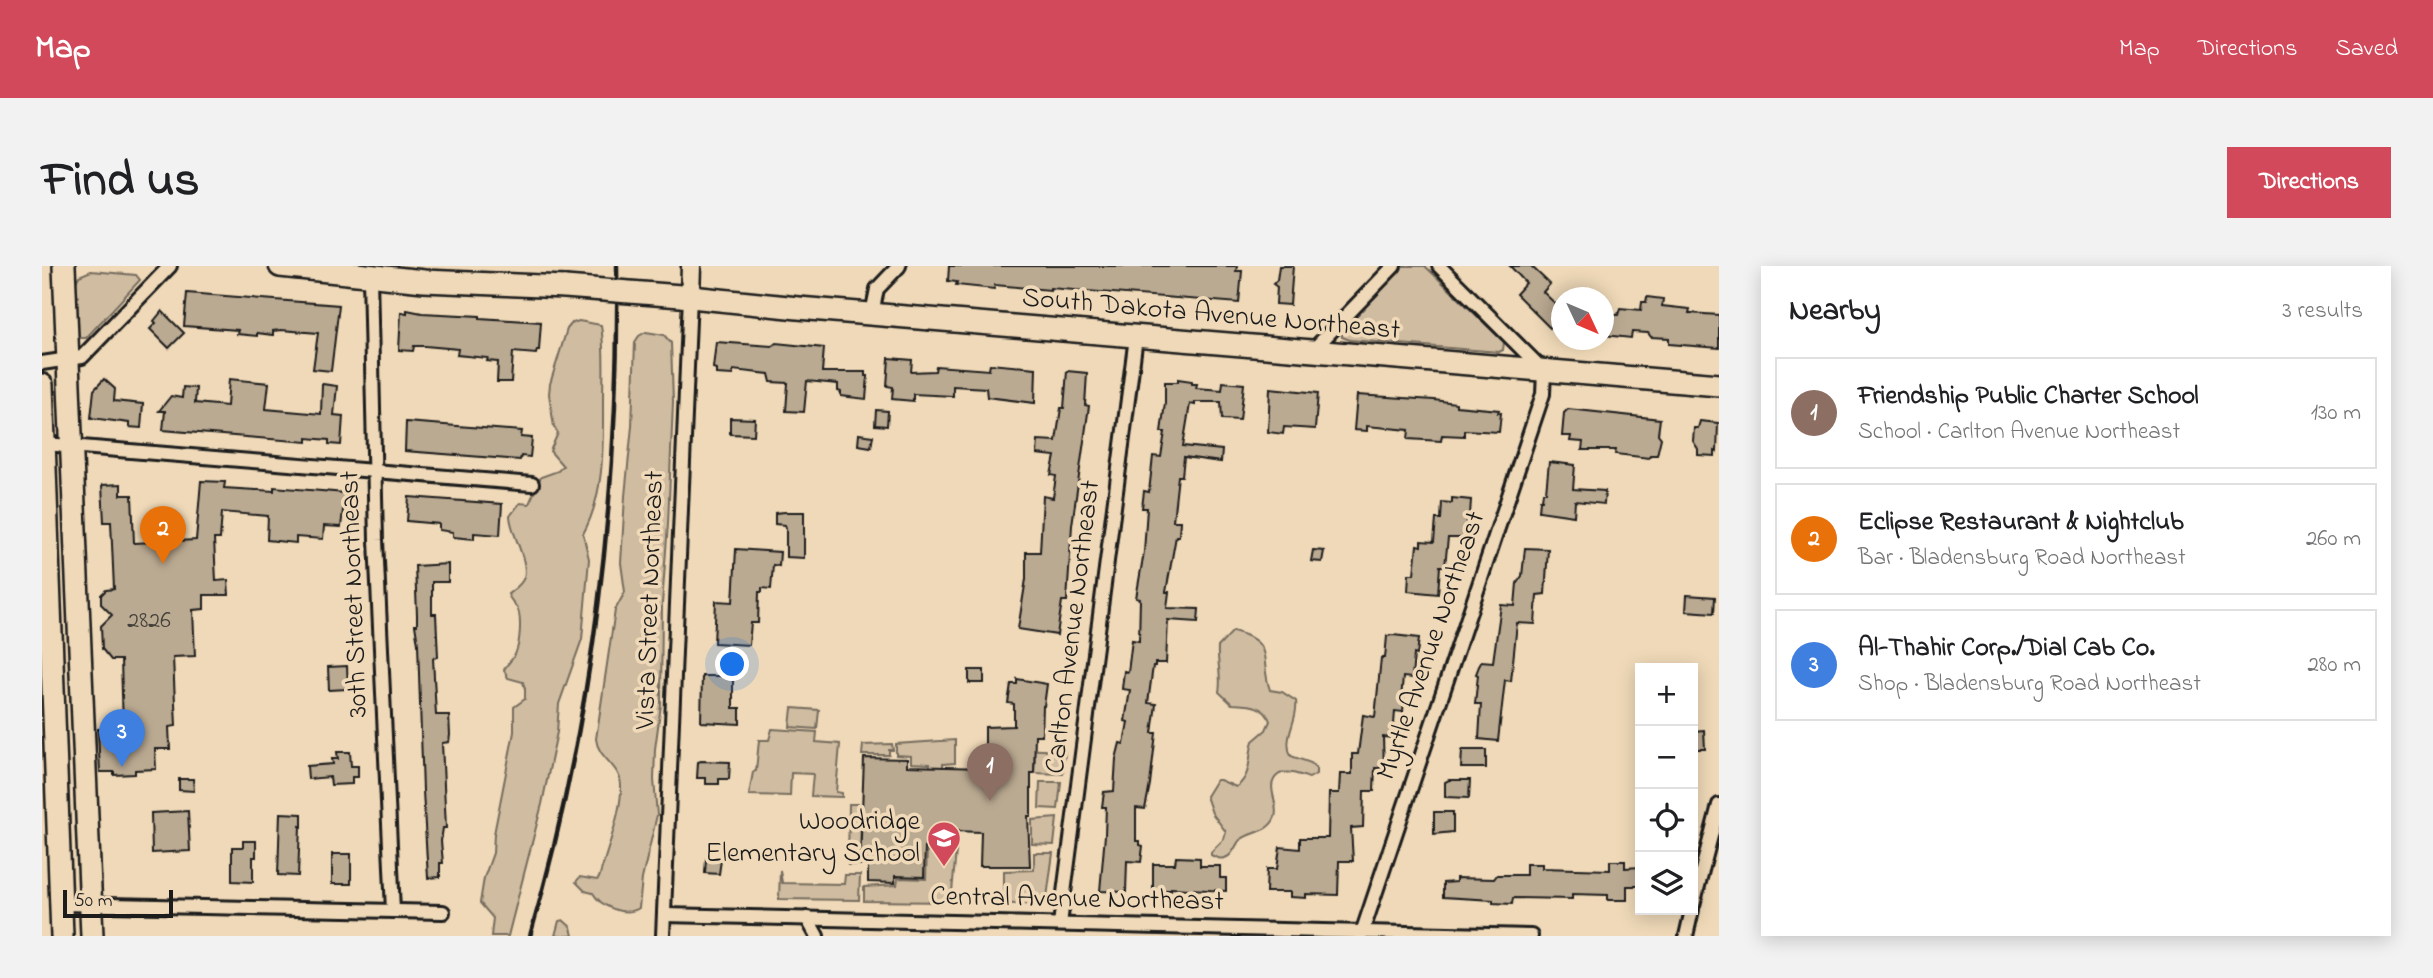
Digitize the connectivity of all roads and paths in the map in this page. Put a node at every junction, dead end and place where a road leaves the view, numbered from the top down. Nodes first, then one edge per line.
1 (64, 266) edge
2 (170, 266) edge
3 (280, 266) edge
4 (691, 266) edge
5 (899, 266) edge
6 (1394, 266) edge
7 (1439, 266) edge
8 (424, 273) edge
9 (370, 276) junction
10 (685, 296) junction
11 (872, 314) junction
12 (1136, 337) junction
13 (1312, 351) junction
14 (68, 359) junction
15 (42, 363) edge
16 (1544, 371) junction
17 (42, 385) edge
18 (1719, 385) edge
19 (45, 444) junction
20 (72, 446) junction
21 (374, 471) junction
22 (532, 484) dead end
23 (1719, 805) edge
24 (1698, 885) edge
25 (61, 904) junction
26 (91, 905) junction
27 (393, 911) junction
28 (443, 912) dead end
29 (664, 915) junction
30 (1690, 915) edge
31 (807, 918) junction
32 (1060, 924) junction
33 (1361, 934) edge
34 (62, 936) edge
35 (92, 936) edge
36 (663, 936) edge
37 (817, 936) edge
38 (1531, 936) edge
39 (1686, 936) edge

1 - 14 main road
2 - 14 street
3 - 9 main road, South Dakota Avenue Northeast
4 - 10 street, Vista Street Northeast
5 - 11 street
6 - 13 street
7 - 16 street
8 - 9 main road, South Dakota Avenue Northeast
8 - 10 main road, South Dakota Avenue Northeast, bridge
9 - 21 street, 30th Street Northeast
10 - 11 main road, South Dakota Avenue Northeast
10 - 29 street, Vista Street Northeast
11 - 12 main road, South Dakota Avenue Northeast
12 - 13 main road, South Dakota Avenue Northeast
12 - 32 street, Carlton Avenue Northeast
13 - 16 main road, South Dakota Avenue Northeast
14 - 15 street
14 - 20 main road
16 - 18 main road, South Dakota Avenue Northeast
16 - 33 street, Myrtle Avenue Northeast
17 - 19 main road
19 - 20 street
19 - 25 main road
20 - 21 street
20 - 26 main road
21 - 22 street
21 - 27 street, 30th Street Northeast
23 - 24 street
25 - 26 street
25 - 34 main road
26 - 27 street
26 - 35 main road
27 - 28 street
29 - 31 street, Central Avenue Northeast
29 - 36 street, Vista Street Northeast
30 - 39 street
31 - 32 street, Central Avenue Northeast
31 - 37 street
32 - 33 street, Central Avenue Northeast
33 - 38 street, Central Avenue Northeast

